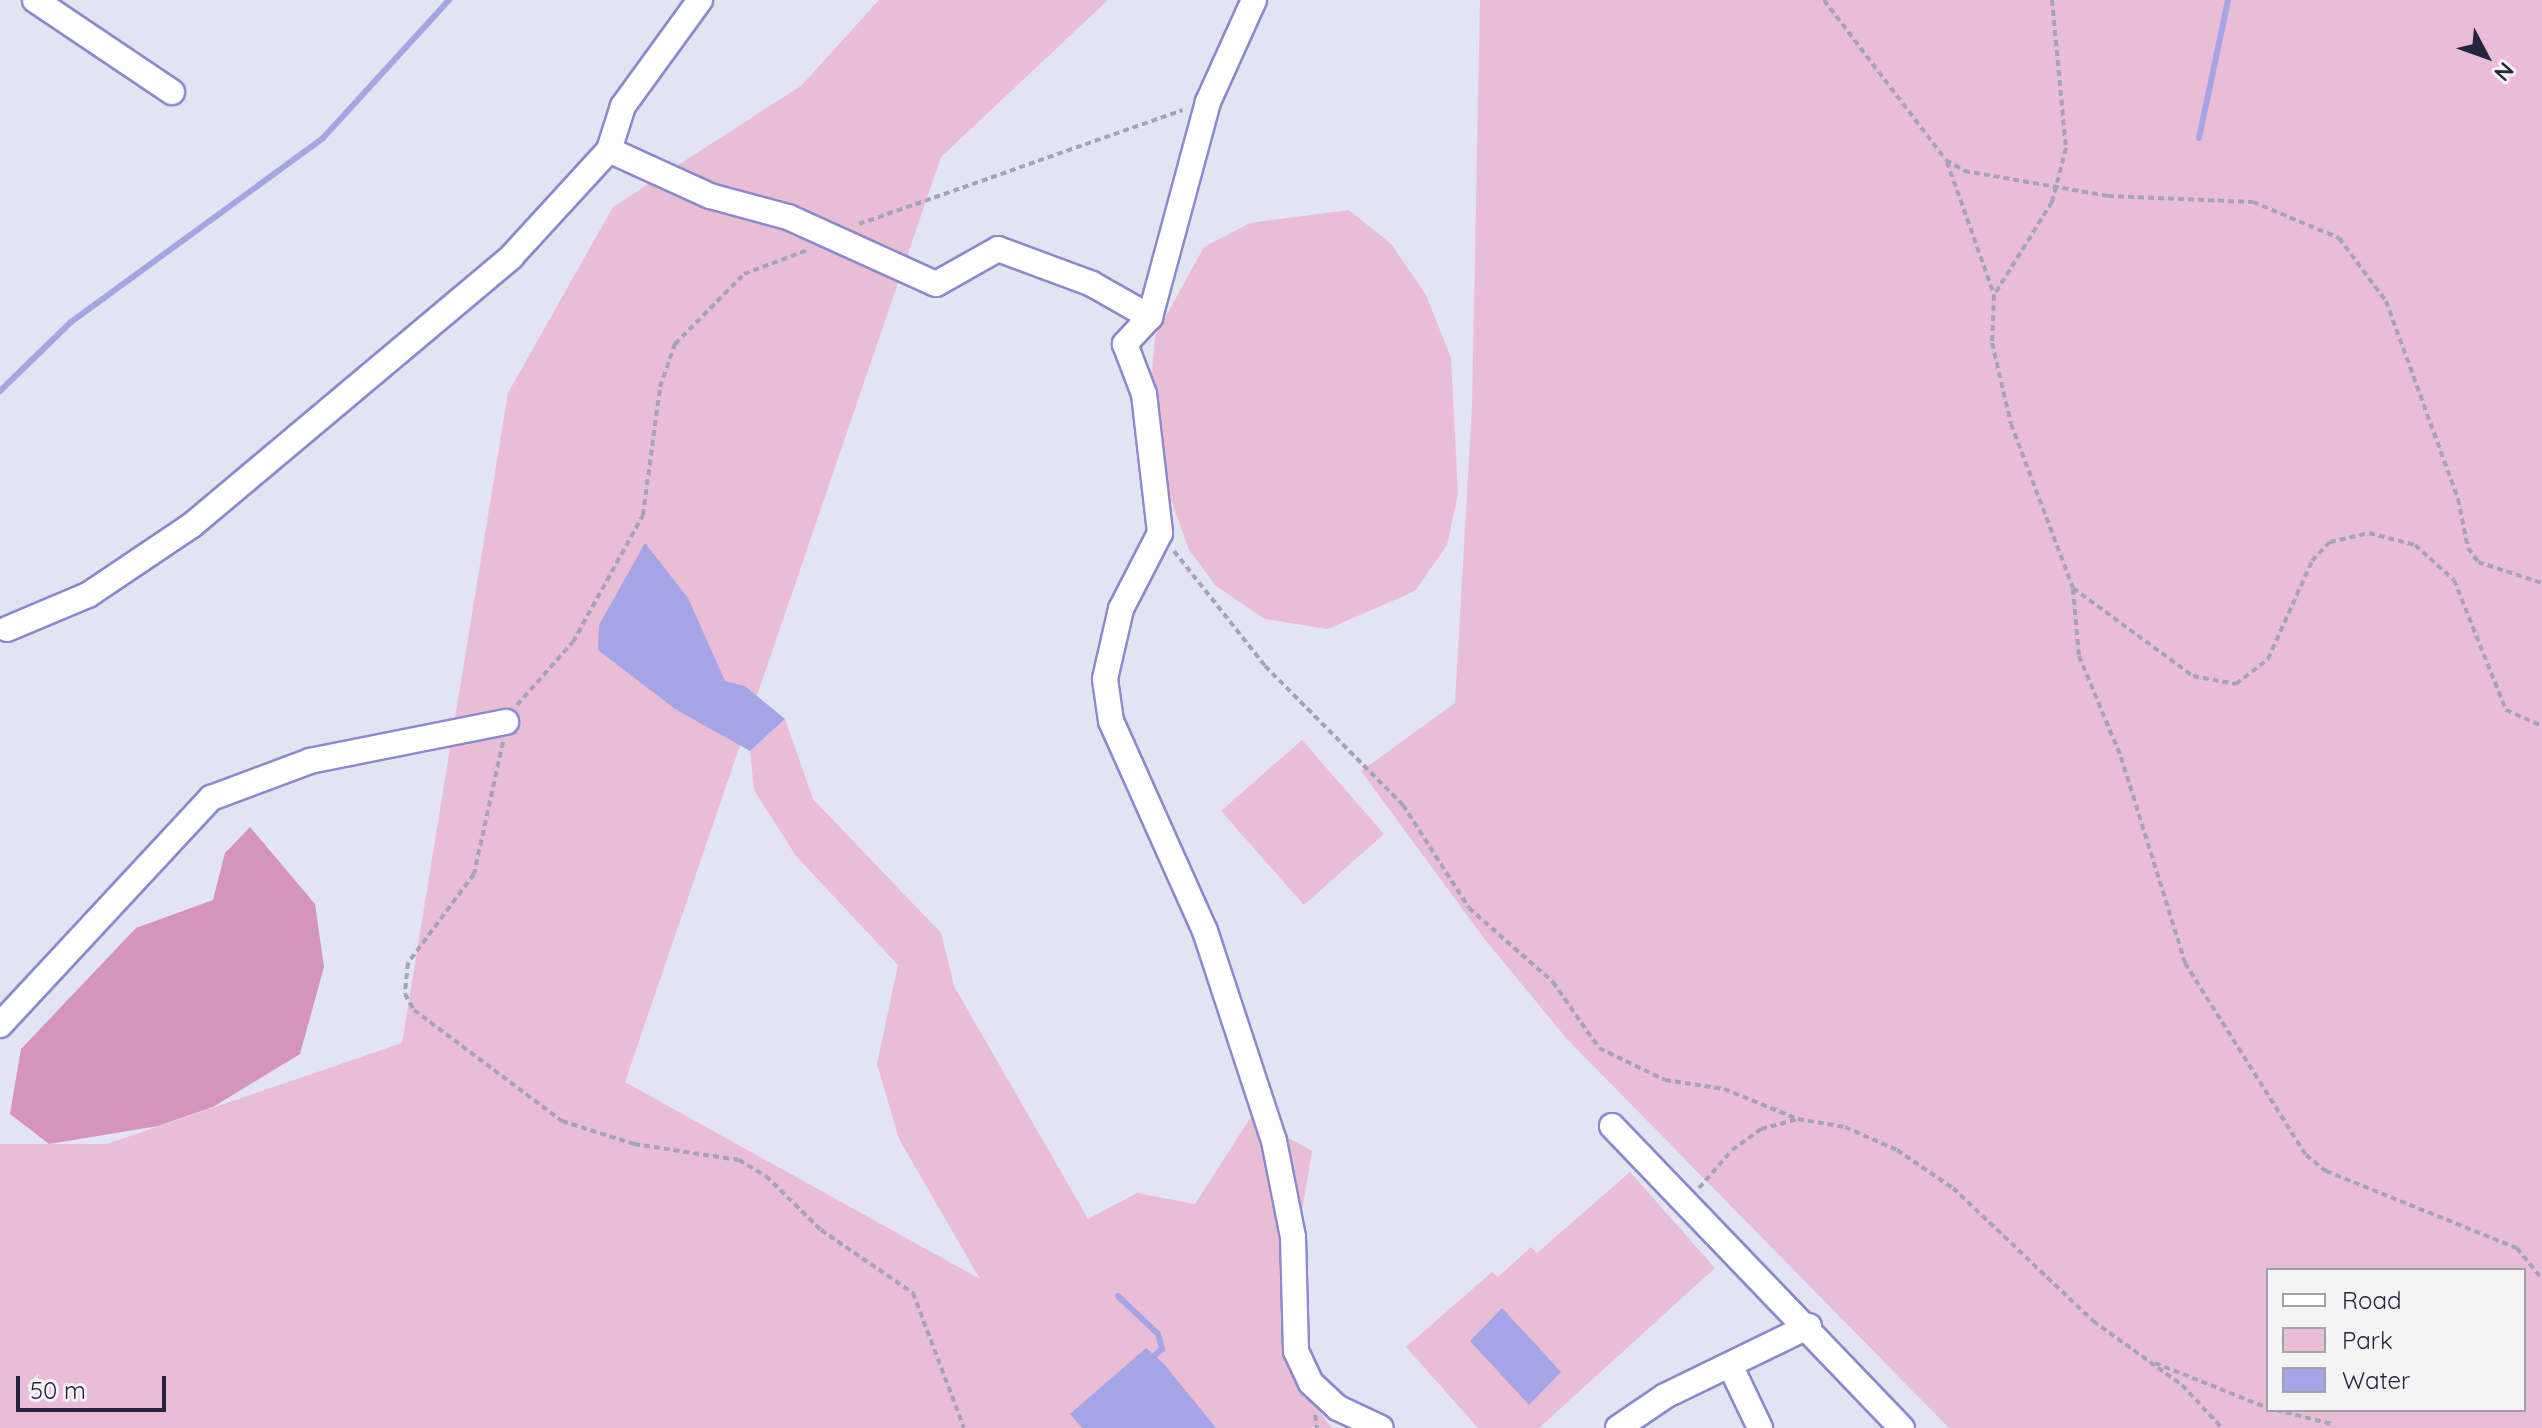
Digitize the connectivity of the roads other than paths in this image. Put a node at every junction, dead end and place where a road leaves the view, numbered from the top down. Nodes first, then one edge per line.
1 (35, 0) edge
2 (700, 0) edge
3 (1254, 0) edge
4 (172, 92) dead end
5 (609, 150) junction
6 (1150, 317) junction
7 (7, 629) dead end
8 (506, 722) road end
9 (0, 1025) edge
10 (1612, 1126) dead end
11 (1809, 1326) junction
12 (1730, 1365) junction
13 (1381, 1428) edge
14 (1618, 1428) edge
15 (1760, 1428) edge
16 (1902, 1428) edge

1 - 4 street
2 - 5 street
3 - 6 street
5 - 6 street
5 - 7 street
6 - 13 street
8 - 9 street
10 - 11 street
11 - 12 street
11 - 16 street
12 - 14 street
12 - 15 street

